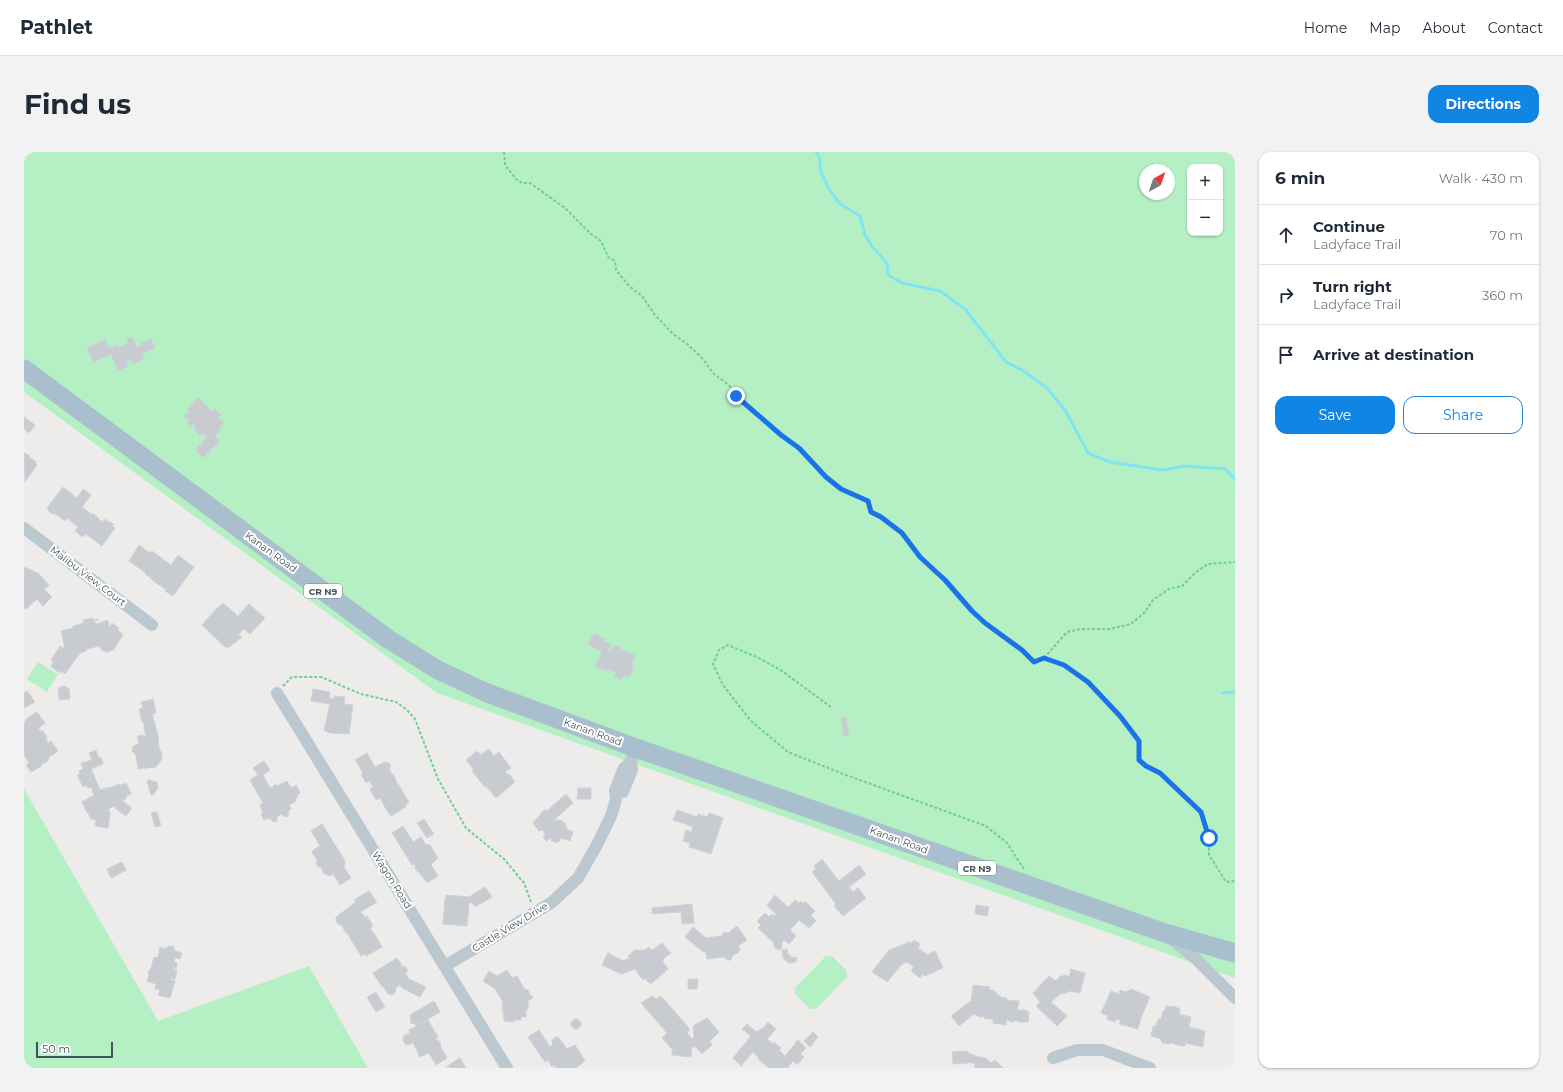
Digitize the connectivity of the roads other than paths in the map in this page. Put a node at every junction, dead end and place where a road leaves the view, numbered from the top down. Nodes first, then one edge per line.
1 (24, 369) edge
2 (24, 528) edge
3 (152, 624) dead end
4 (277, 693) road end
5 (634, 755) junction
6 (1165, 933) junction
7 (1235, 953) edge
8 (445, 966) junction
9 (1235, 998) edge
10 (1053, 1058) dead end
11 (507, 1068) edge
12 (1150, 1068) edge

1 - 5 main road, Kanan Road / CR N9
2 - 3 street, Malibu View Court
4 - 8 street, Wagon Road
5 - 6 main road, Kanan Road / CR N9
5 - 8 street, Castle View Drive
6 - 7 main road, Kanan Road / CR N9
6 - 9 street
8 - 11 street, Wagon Road
10 - 12 street

